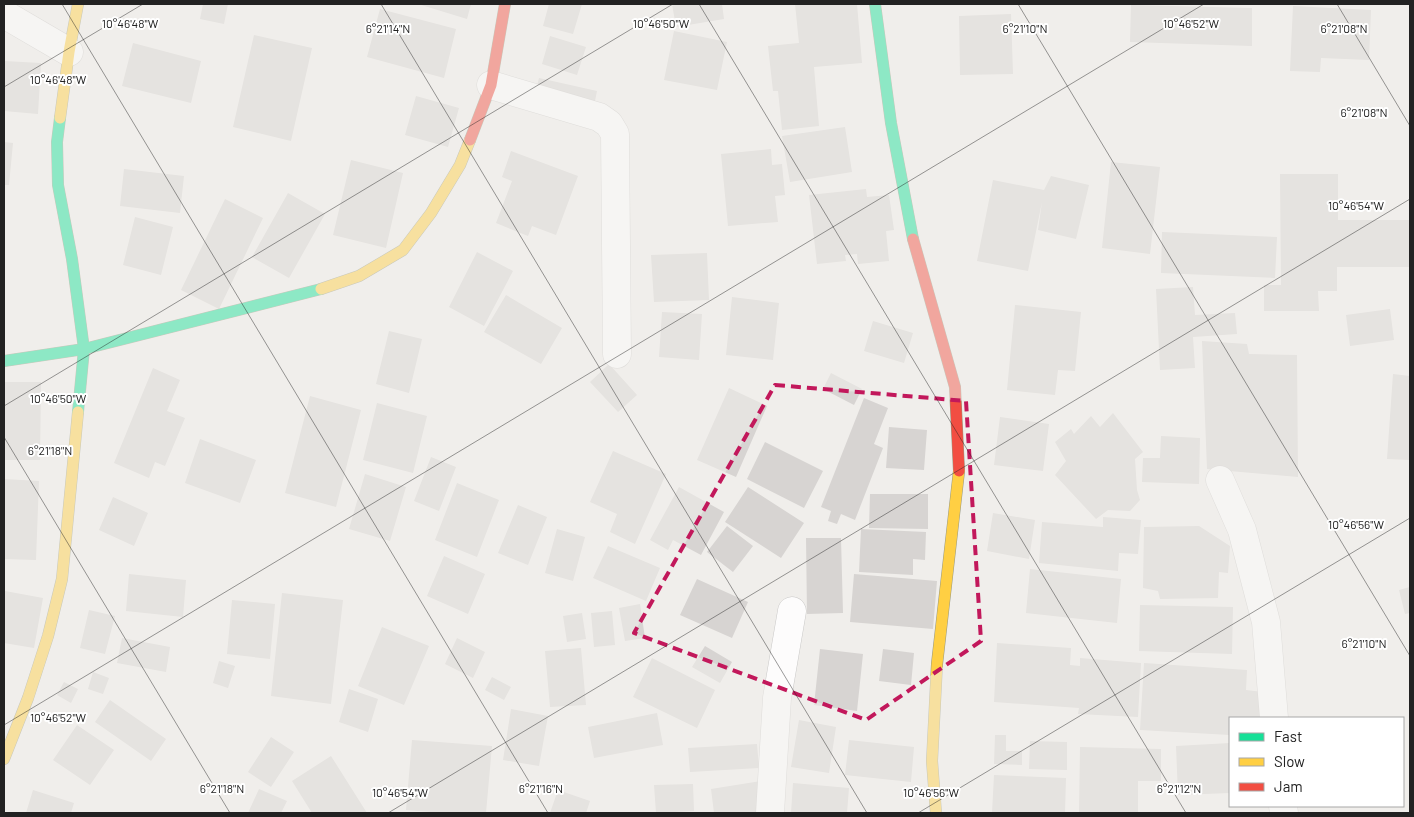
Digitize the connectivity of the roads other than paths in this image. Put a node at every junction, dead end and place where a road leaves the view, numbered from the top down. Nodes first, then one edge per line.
1 (78, 4) edge
2 (505, 4) edge
3 (875, 4) edge
4 (4, 14) edge
5 (69, 52) junction
6 (491, 85) junction
7 (84, 349) junction
8 (617, 354) dead end
9 (4, 361) edge
10 (1220, 480) dead end
11 (792, 611) dead end
12 (1274, 717) edge
13 (4, 759) edge
14 (770, 813) edge
15 (936, 813) edge

1 - 5 street
2 - 6 street
3 - 15 street
4 - 5 street
5 - 7 street
6 - 7 street
6 - 8 street
7 - 9 street
7 - 13 street
10 - 12 street
11 - 14 street

